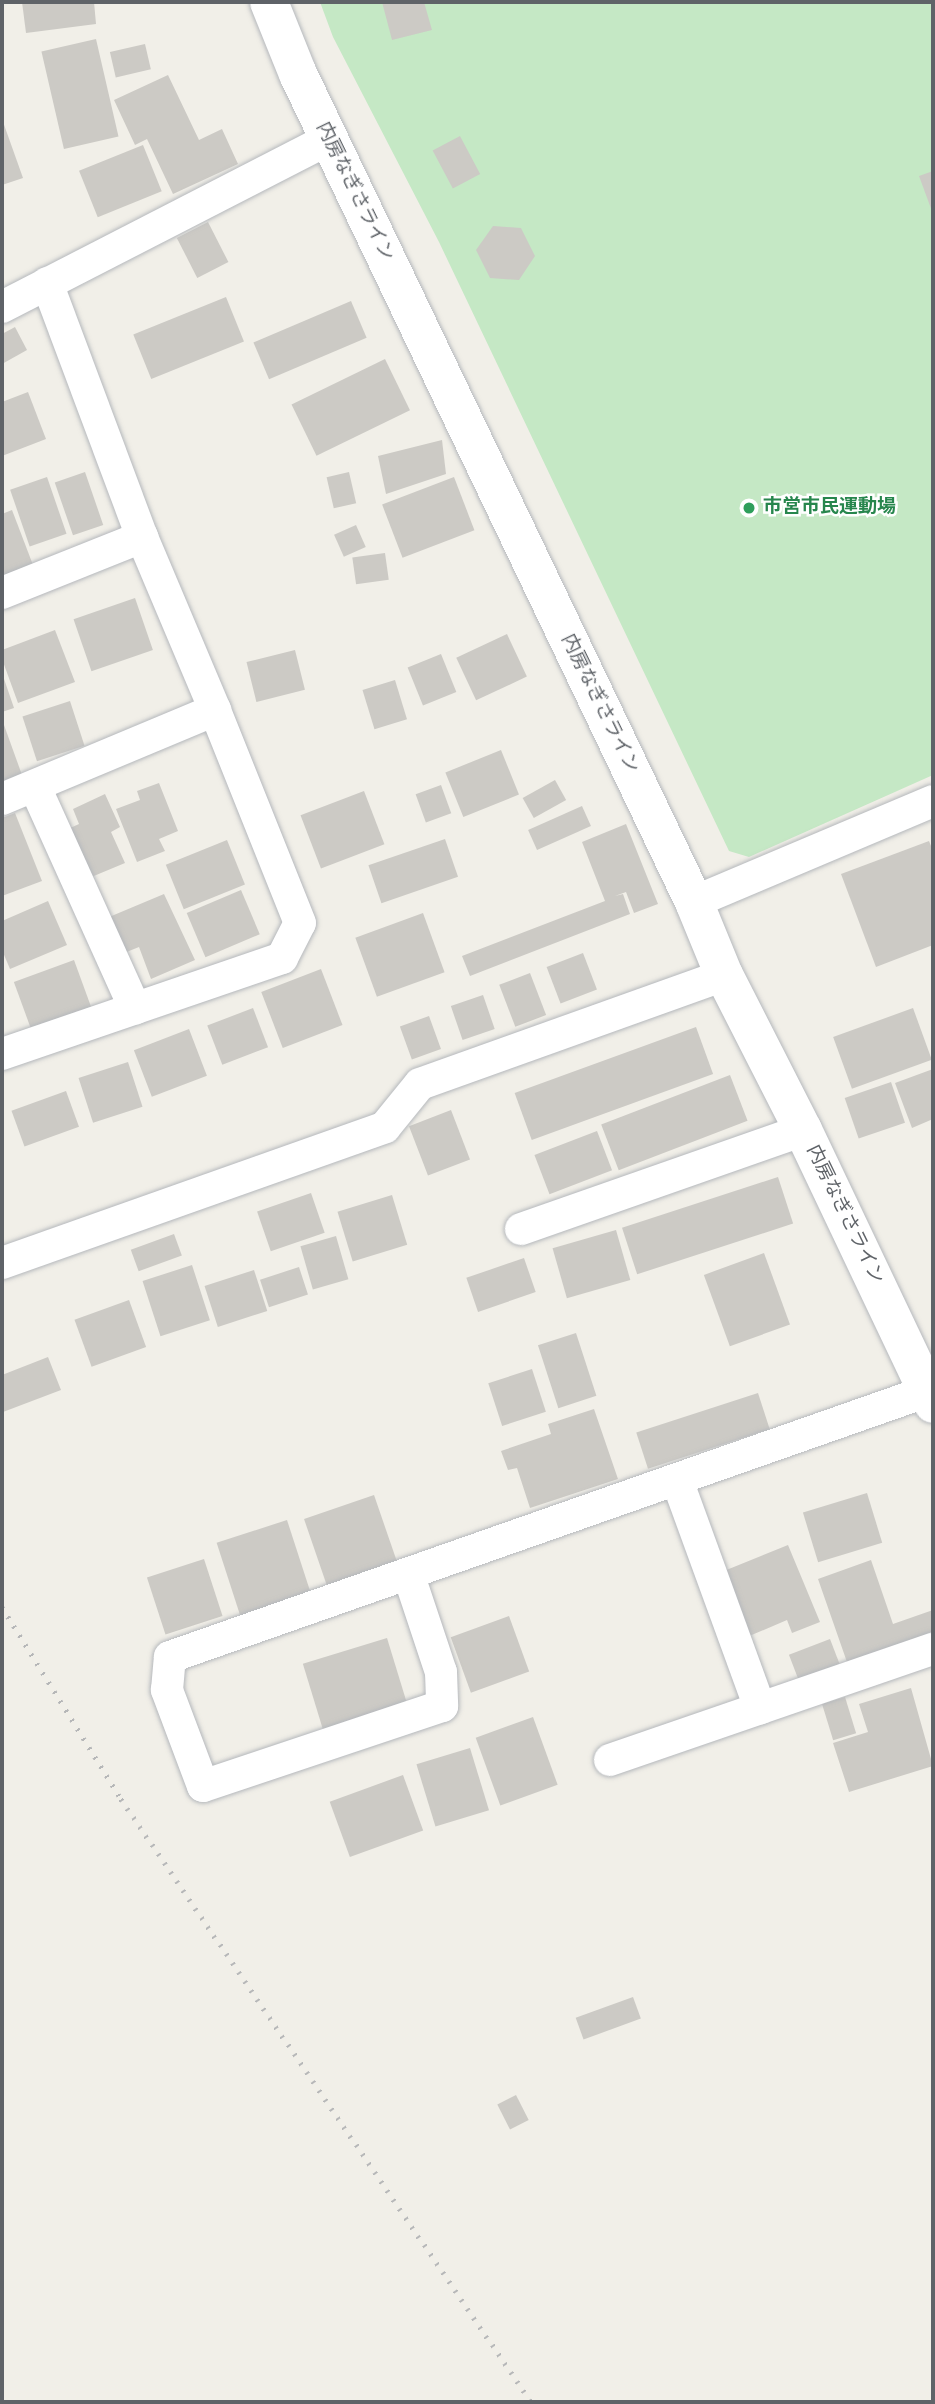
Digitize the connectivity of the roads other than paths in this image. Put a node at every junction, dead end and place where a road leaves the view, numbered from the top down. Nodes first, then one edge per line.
1 (269, 2) edge
2 (329, 139) junction
3 (47, 283) junction
4 (2, 307) edge
5 (142, 537) junction
6 (2, 593) edge
7 (215, 710) junction
8 (35, 787) junction
9 (2, 799) edge
10 (932, 805) edge
11 (694, 902) junction
12 (724, 975) junction
13 (135, 1008) junction
14 (2, 1054) edge
15 (803, 1130) junction
16 (521, 1229) dead end
17 (2, 1263) edge
18 (931, 1398) edge
19 (677, 1480) junction
20 (409, 1576) junction
21 (933, 1649) edge
22 (760, 1708) junction
23 (610, 1759) dead end

1 - 2 street, 内房なぎさライン
2 - 3 street
2 - 11 street, 内房なぎさライン
3 - 4 street
3 - 5 street
5 - 6 street
5 - 7 street
7 - 8 street
7 - 13 street
8 - 9 street
8 - 13 street
10 - 11 street
11 - 12 street, 内房なぎさライン
12 - 15 street, 内房なぎさライン
12 - 17 street
13 - 14 street
15 - 16 street
15 - 18 street, 内房なぎさライン
18 - 19 street
19 - 20 street
19 - 22 street
20 - 20 street
21 - 22 street
22 - 23 street

